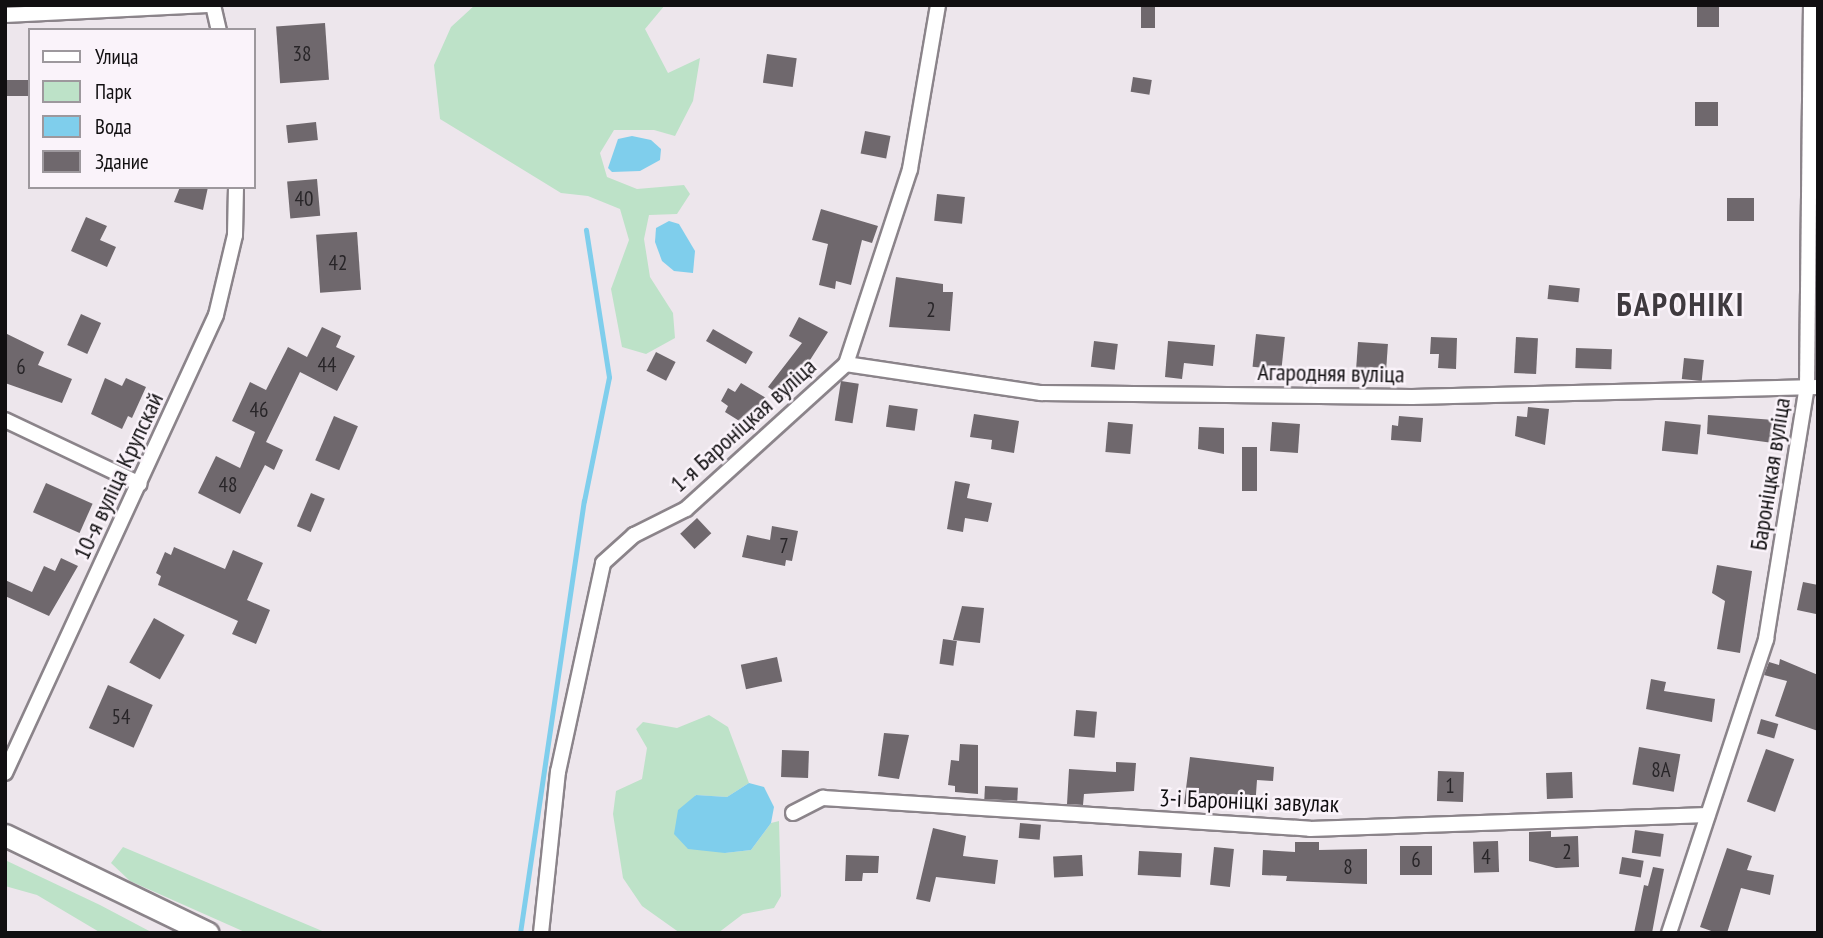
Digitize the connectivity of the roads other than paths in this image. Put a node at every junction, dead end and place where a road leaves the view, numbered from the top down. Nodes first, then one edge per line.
1 (213, 5) edge
2 (937, 5) edge
3 (1811, 5) edge
4 (5, 15) edge
5 (219, 28) edge
6 (236, 189) edge
7 (846, 364) junction
8 (1812, 387) edge
9 (5, 420) edge
10 (140, 484) junction
11 (5, 773) edge
12 (793, 813) dead end
13 (1708, 815) junction
14 (5, 835) edge
15 (208, 933) edge
16 (541, 933) edge
17 (1669, 933) edge

1 - 4 street
1 - 5 street
2 - 7 street, 1-я Бароніцкая вуліца
3 - 8 street, Бароніцкая вуліца
6 - 10 street, 10-я вуліца Крупскай
7 - 8 street, Агародняя вуліца
7 - 16 street, 1-я Бароніцкая вуліца
8 - 13 street, Бароніцкая вуліца
9 - 10 street
10 - 11 street, 10-я вуліца Крупскай
12 - 13 street, 3-і Бароніцкі завулак
13 - 17 street, Бароніцкая вуліца
14 - 15 main road

